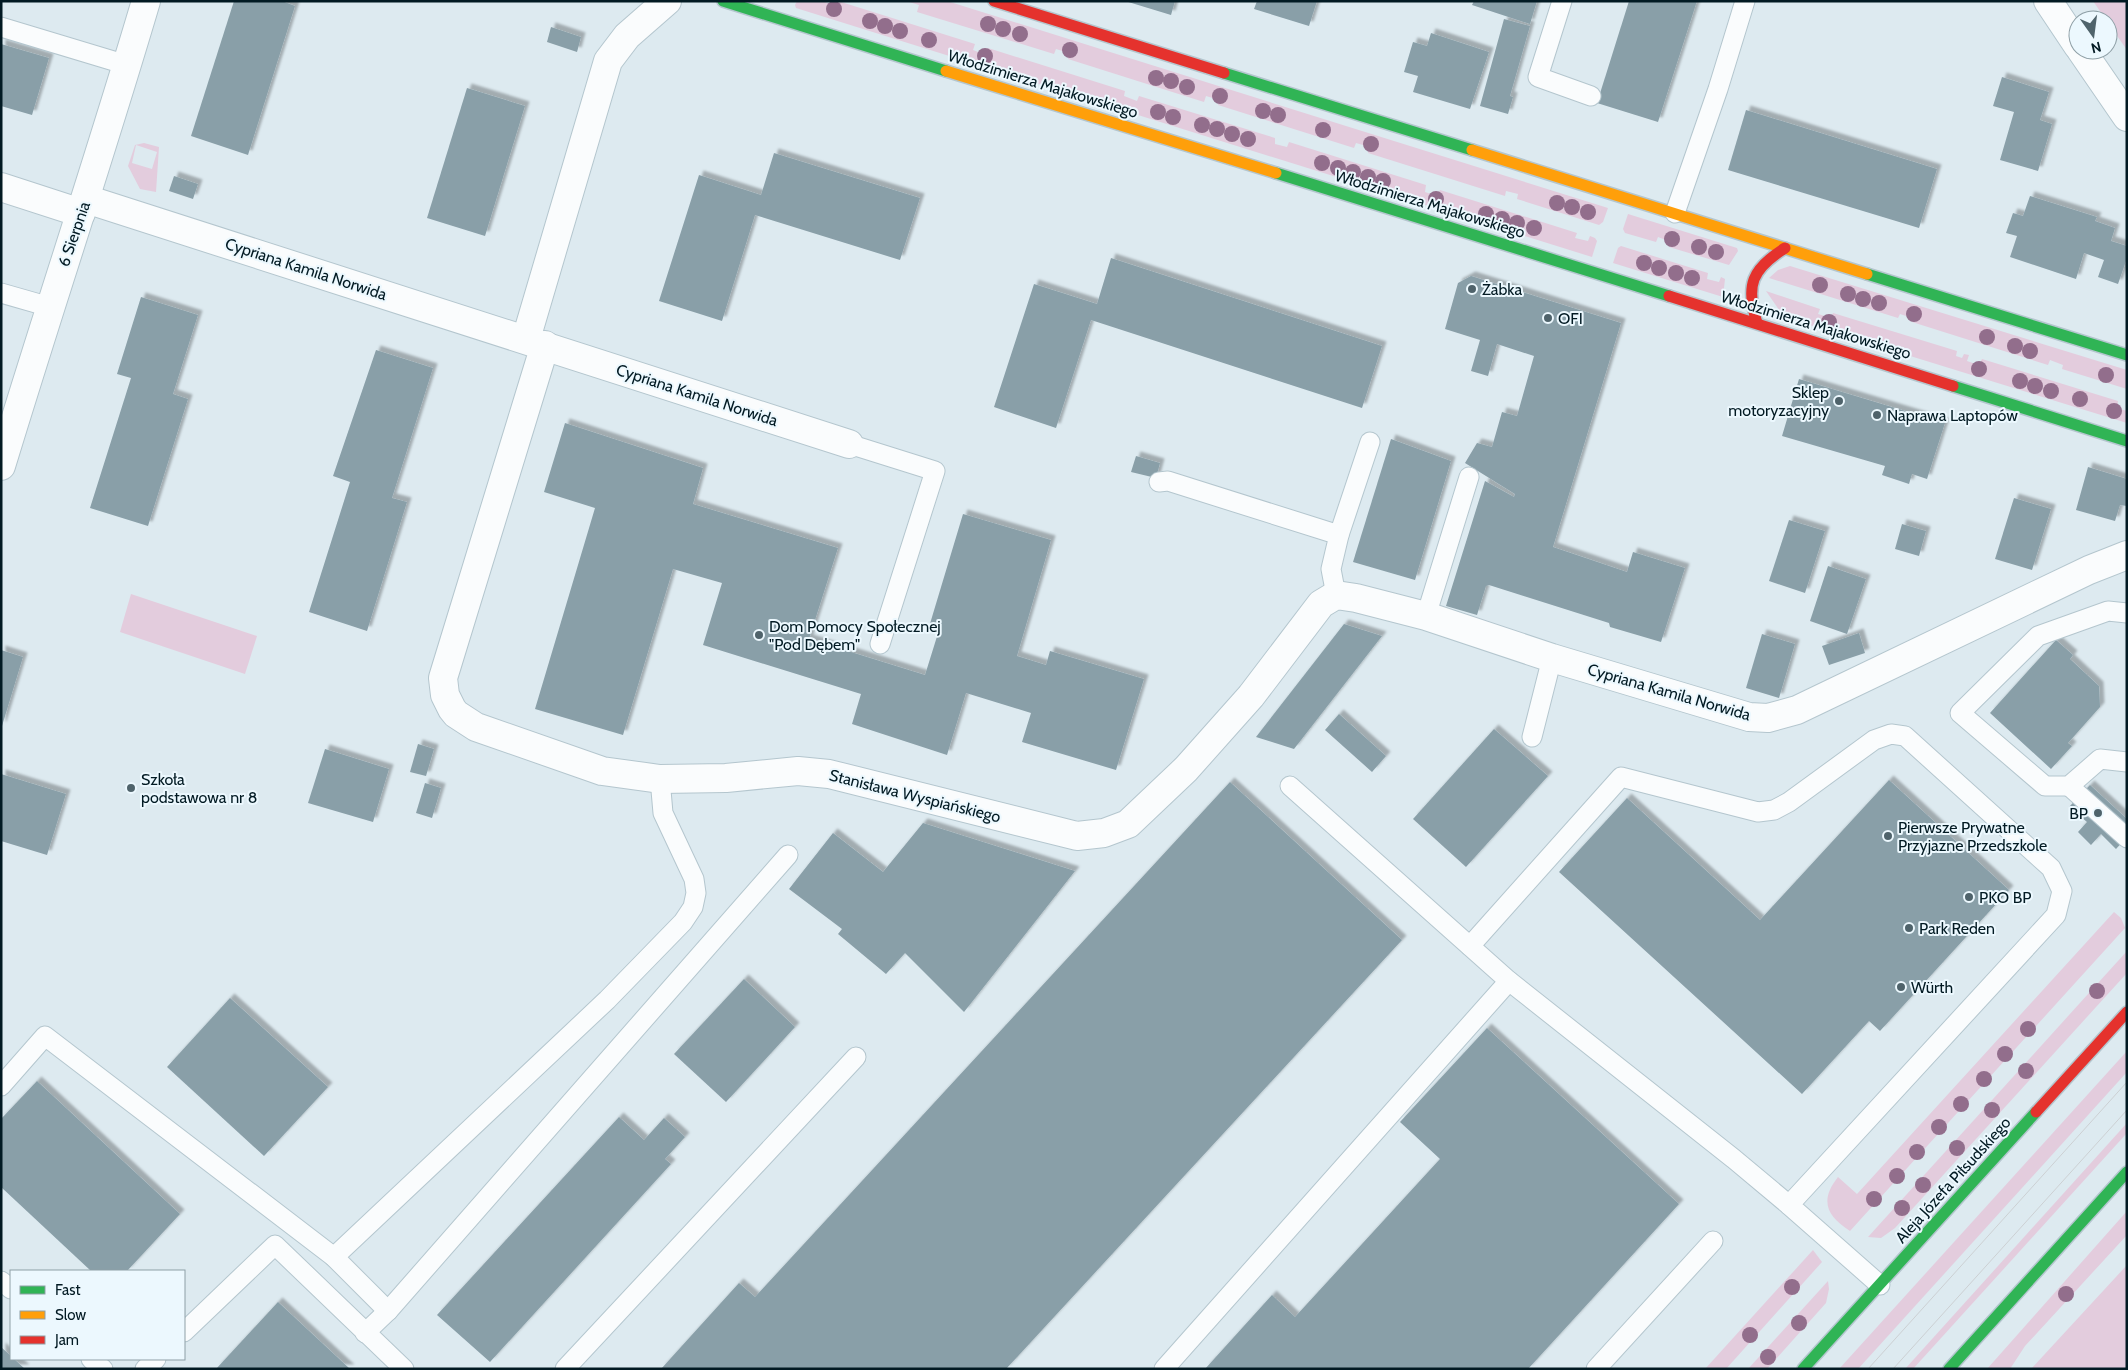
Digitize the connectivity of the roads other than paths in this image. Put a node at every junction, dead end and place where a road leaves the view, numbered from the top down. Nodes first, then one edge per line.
1 (146, 1) edge
2 (667, 1) edge
3 (722, 1) edge
4 (768, 1) edge
5 (994, 1) edge
6 (1562, 1) edge
7 (1745, 1) edge
8 (2048, 1) edge
9 (756, 12) junction
10 (1, 26) edge
11 (2068, 31) edge
12 (2088, 60) edge
13 (127, 65) junction
14 (1591, 96) dead end
15 (2127, 117) edge
16 (1, 187) edge
17 (83, 206) junction
18 (1675, 214) junction
19 (1785, 248) junction
20 (1, 293) edge
21 (50, 307) junction
22 (1758, 324) junction
23 (536, 342) junction
24 (2127, 354) edge
25 (8, 417) edge
26 (2127, 441) edge
27 (1370, 442) dead end
28 (848, 444) joint
29 (1, 466) edge
30 (1470, 477) dead end
31 (1159, 482) dead end
32 (1339, 535) junction
33 (2127, 555) edge
34 (1336, 595) junction
35 (2127, 613) edge
36 (1426, 616) junction
37 (880, 644) dead end
38 (1552, 658) junction
39 (1532, 736) dead end
40 (2127, 762) edge
41 (660, 779) junction
42 (1290, 786) dead end
43 (2069, 786) junction
44 (2127, 838) edge
45 (788, 855) dead end
46 (1470, 946) junction
47 (1509, 981) junction
48 (2127, 1012) edge
49 (856, 1057) dead end
50 (1, 1086) edge
51 (2127, 1172) edge
52 (1788, 1205) junction
53 (1713, 1241) dead end
54 (334, 1257) junction
55 (1880, 1285) junction
56 (388, 1311) junction
57 (185, 1331) edge
58 (365, 1333) junction
59 (92, 1360) edge
60 (155, 1360) edge
61 (103, 1369) edge
62 (145, 1369) edge
63 (404, 1369) edge
64 (565, 1369) edge
65 (1164, 1369) edge
66 (1596, 1369) edge
67 (1803, 1369) edge
68 (1949, 1369) edge

1 - 13 street, 6 Sierpnia
2 - 23 street
3 - 9 street, Włodzimierza Majakowskiego
4 - 9 street
5 - 18 street
6 - 14 lane
7 - 18 lane
8 - 11 street
9 - 22 street, Włodzimierza Majakowskiego
10 - 13 lane
12 - 15 street
13 - 17 street, 6 Sierpnia
16 - 17 street, Cypriana Kamila Norwida
17 - 21 street, 6 Sierpnia
17 - 23 street, Cypriana Kamila Norwida
18 - 19 street
19 - 22 street
19 - 24 street
20 - 21 lane
21 - 25 street, 6 Sierpnia
22 - 26 street, Włodzimierza Majakowskiego
23 - 28 street, Cypriana Kamila Norwida
23 - 41 street, Stanisława Wyspiańskiego
25 - 29 street, 6 Sierpnia
27 - 32 lane
28 - 37 lane
30 - 36 lane
31 - 32 lane
32 - 34 lane
33 - 38 street, Cypriana Kamila Norwida
34 - 36 street, Cypriana Kamila Norwida
34 - 41 street, Stanisława Wyspiańskiego
35 - 43 lane
36 - 38 street, Cypriana Kamila Norwida
38 - 39 lane
40 - 43 lane
41 - 54 lane
42 - 46 lane
43 - 44 lane
45 - 56 lane
46 - 47 lane
46 - 52 lane
47 - 52 lane
47 - 65 lane
48 - 55 street, Aleja Józefa Piłsudskiego
49 - 64 lane
50 - 54 lane
51 - 68 street
52 - 55 lane
53 - 66 lane
54 - 56 lane
55 - 67 street, Aleja Józefa Piłsudskiego
56 - 58 lane
57 - 58 lane
58 - 63 lane
59 - 61 lane
60 - 62 lane

